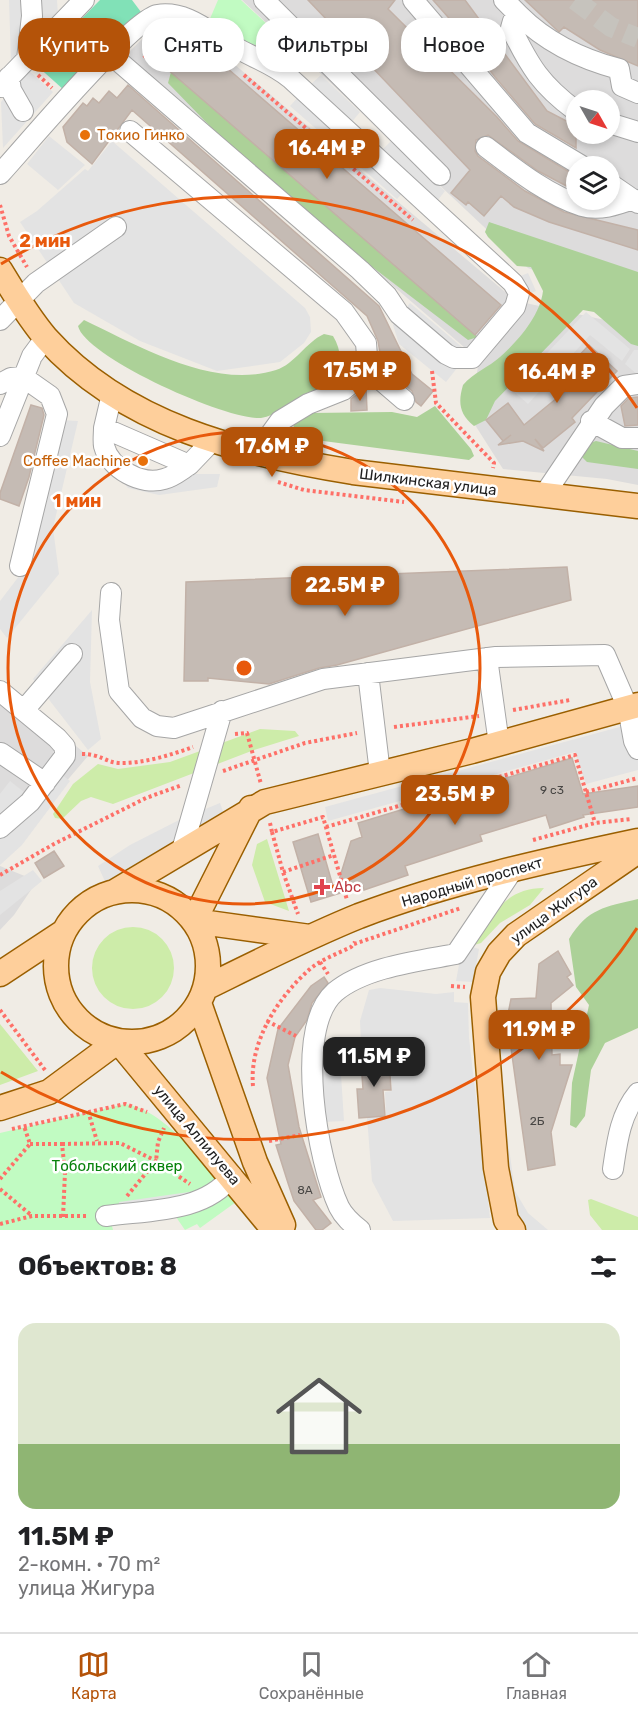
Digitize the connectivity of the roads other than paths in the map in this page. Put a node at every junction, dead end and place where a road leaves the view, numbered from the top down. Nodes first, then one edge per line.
1 (31, 0) edge
2 (84, 0) edge
3 (264, 0) edge
4 (412, 0) edge
5 (504, 0) edge
6 (519, 15) junction
7 (32, 18) edge
8 (67, 18) edge
9 (109, 53) joint
10 (18, 68) edge
11 (92, 72) edge
12 (4, 82) edge
13 (638, 93) edge
14 (566, 103) edge
15 (23, 111) dead end
16 (620, 126) edge
17 (130, 131) dead end
18 (638, 132) edge
19 (486, 147) dead end
20 (566, 156) edge
21 (0, 174) edge
22 (440, 175) dead end
23 (620, 191) edge
24 (635, 201) edge
25 (116, 227) dead end
26 (0, 270) edge
27 (18, 300) junction
28 (0, 320) edge
29 (46, 337) junction
30 (368, 369) junction
31 (23, 377) junction
32 (0, 384) edge
33 (638, 384) edge
34 (112, 394) junction
35 (404, 400) dead end
36 (591, 421) junction
37 (104, 428) junction
38 (0, 436) edge
39 (638, 438) edge
40 (212, 441) junction
41 (257, 453) junction
42 (189, 465) junction
43 (544, 495) junction
44 (638, 506) edge
45 (20, 566) dead end
46 (111, 593) dead end
47 (72, 654) dead end
48 (487, 658) junction
49 (368, 673) junction
50 (0, 691) edge
51 (633, 707) edge
52 (24, 710) junction
53 (222, 711) junction
54 (499, 744) junction
55 (638, 749) edge
56 (2, 753) dead end
57 (380, 773) junction
58 (45, 783) junction
59 (258, 805) junction
60 (0, 828) edge
61 (638, 840) edge
62 (182, 850) junction
63 (638, 851) edge
64 (514, 868) junction
65 (116, 891) junction
66 (194, 921) junction
67 (308, 926) junction
68 (62, 933) junction
69 (0, 974) edge
70 (202, 995) junction
71 (118, 1041) junction
72 (638, 1093) edge
73 (4, 1119) edge
74 (613, 1169) dead end
75 (232, 1176) junction
76 (111, 1215) road end
77 (274, 1230) edge
78 (285, 1230) edge
79 (360, 1230) edge
80 (513, 1230) edge

1 - 7 street
2 - 8 street
3 - 22 street
4 - 20 street
5 - 6 street
6 - 13 street
6 - 14 street
9 - 9 street
10 - 12 street
11 - 21 street
12 - 15 street
16 - 18 street
17 - 30 street
19 - 24 street
23 - 24 street
25 - 27 street
26 - 27 main road, Шилкинская улица
27 - 28 street
27 - 29 main road, Шилкинская улица
29 - 31 street
29 - 34 main road, Шилкинская улица
30 - 35 street
30 - 41 street
31 - 32 street
31 - 38 street
31 - 45 street
33 - 36 street
34 - 37 street
34 - 40 main road, Шилкинская улица
36 - 39 street
36 - 43 street
37 - 42 street
37 - 42 street
40 - 41 main road, Шилкинская улица
40 - 42 street
41 - 43 main road, Шилкинская улица
43 - 44 main road, Шилкинская улица
46 - 53 street
47 - 52 street
48 - 49 street
48 - 51 street
48 - 54 street
49 - 53 street
49 - 57 street
50 - 52 street
51 - 54 main road
51 - 55 street
52 - 58 street
53 - 62 street
54 - 57 main road
56 - 58 street
57 - 59 main road
58 - 60 street
59 - 62 main road
59 - 66 main road
61 - 64 main road, Народный проспект
62 - 65 main road
63 - 80 main road, улица Жигура
64 - 67 main road, Народный проспект
64 - 79 street
65 - 66 main road
65 - 68 main road
66 - 67 main road
66 - 70 main road
67 - 70 main road, Народный проспект
68 - 69 main road
68 - 71 main road
70 - 71 main road
70 - 78 main road, улица Аллилуева
71 - 73 main road
71 - 75 main road, улица Аллилуева
72 - 74 street
75 - 76 street
75 - 77 main road, улица Аллилуева

